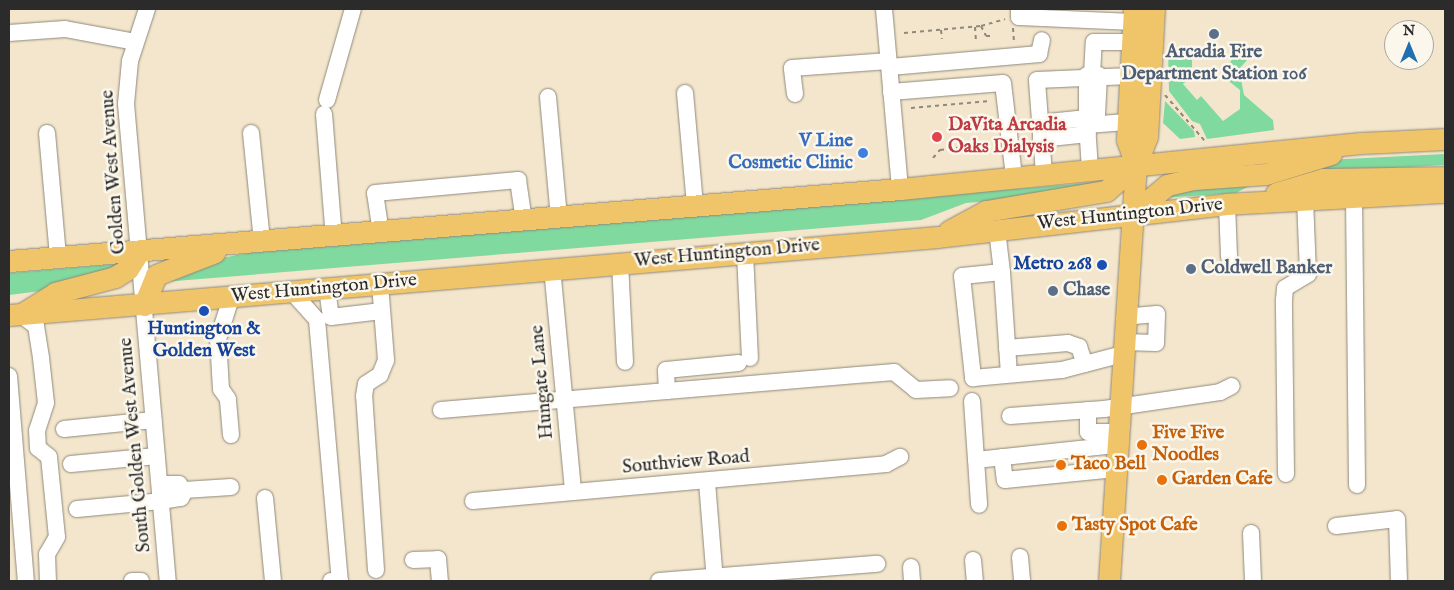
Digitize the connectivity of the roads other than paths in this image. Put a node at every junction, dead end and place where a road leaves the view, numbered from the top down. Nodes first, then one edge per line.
1 (147, 9) edge
2 (353, 9) edge
3 (884, 9) edge
4 (1019, 9) edge
5 (1154, 9) edge
6 (1133, 24) edge
7 (9, 33) edge
8 (1042, 40) dead end
9 (135, 42) junction
10 (889, 64) junction
11 (1096, 75) junction
12 (1130, 76) junction
13 (891, 92) junction
14 (684, 94) dead end
15 (795, 94) dead end
16 (548, 96) dead end
17 (1127, 122) junction
18 (1092, 125) junction
19 (1040, 131) junction
20 (47, 133) dead end
21 (251, 133) dead end
22 (1445, 139) edge
23 (1361, 143) junction
24 (1136, 164) junction
25 (1090, 170) junction
26 (1044, 174) junction
27 (1445, 177) edge
28 (1014, 178) junction
29 (900, 189) junction
30 (1445, 192) edge
31 (1354, 197) junction
32 (1305, 200) junction
33 (1258, 202) junction
34 (1227, 204) junction
35 (695, 206) junction
36 (1132, 214) junction
37 (559, 217) junction
38 (524, 221) junction
39 (997, 230) junction
40 (381, 233) junction
41 (334, 237) junction
42 (938, 237) junction
43 (262, 242) junction
44 (233, 244) junction
45 (140, 250) junction
46 (745, 253) junction
47 (58, 257) junction
48 (1229, 257) dead end
49 (9, 262) edge
50 (620, 263) junction
51 (552, 268) junction
52 (1002, 272) junction
53 (380, 284) junction
54 (327, 289) junction
55 (292, 292) junction
56 (232, 298) junction
57 (144, 306) junction
58 (382, 311) junction
59 (14, 315) edge
60 (1125, 317) junction
61 (1007, 348) junction
62 (1123, 348) junction
63 (625, 362) dead end
64 (1085, 364) junction
65 (1009, 374) junction
66 (9, 376) edge
67 (1232, 386) dead end
68 (950, 388) dead end
69 (667, 391) junction
70 (564, 400) junction
71 (972, 401) dead end
72 (1119, 404) junction
73 (441, 410) dead end
74 (1088, 410) junction
75 (1010, 416) dead end
76 (154, 420) junction
77 (64, 429) dead end
78 (231, 435) dead end
79 (1117, 438) junction
80 (157, 456) junction
81 (1002, 457) junction
82 (900, 458) dead end
83 (976, 460) junction
84 (71, 464) dead end
85 (1115, 469) junction
86 (1286, 474) dead end
87 (707, 482) junction
88 (160, 484) junction
89 (1357, 485) dead end
90 (230, 487) dead end
91 (184, 490) junction
92 (573, 492) junction
93 (265, 498) dead end
94 (161, 501) junction
95 (473, 501) dead end
96 (979, 505) dead end
97 (77, 509) dead end
98 (1336, 526) dead end
99 (1252, 534) dead end
100 (1020, 557) dead end
101 (413, 560) dead end
102 (973, 560) dead end
103 (877, 564) dead end
104 (376, 570) dead end
105 (714, 579) edge
106 (48, 580) dead end
107 (26, 581) edge
108 (132, 581) edge
109 (141, 581) edge
110 (168, 581) edge
111 (273, 581) edge
112 (331, 581) edge
113 (440, 581) edge
114 (659, 581) edge
115 (975, 581) edge
116 (1022, 581) edge
117 (1109, 581) edge
118 (1253, 581) edge
119 (1399, 581) edge

1 - 9 street, Golden West Avenue
2 - 41 street
3 - 10 street
4 - 6 street
5 - 24 main road
6 - 11 street
6 - 12 main road
7 - 9 street
8 - 10 street
9 - 45 street, Golden West Avenue
10 - 13 street
10 - 15 street
11 - 12 street
11 - 18 street
11 - 19 street
12 - 17 main road
13 - 28 street
13 - 29 street
14 - 35 street
16 - 37 street
17 - 18 street
17 - 24 main road
18 - 19 street
18 - 25 street
19 - 26 street
20 - 47 street
21 - 43 street
22 - 23 main road
23 - 24 main road
23 - 36 main road
24 - 25 main road
24 - 36 main road
24 - 42 main road
25 - 26 main road
26 - 28 main road
27 - 33 main road
28 - 29 main road
29 - 35 main road
30 - 31 main road, West Huntington Drive
31 - 32 main road, West Huntington Drive
31 - 89 street
32 - 33 main road, West Huntington Drive
32 - 86 street
33 - 34 main road, West Huntington Drive
34 - 36 main road, West Huntington Drive
34 - 48 street
35 - 37 main road
36 - 39 main road, West Huntington Drive
36 - 60 main road
37 - 38 main road
38 - 40 main road
38 - 40 street
39 - 42 main road, West Huntington Drive
39 - 52 street
40 - 41 main road
41 - 43 main road
42 - 46 main road, West Huntington Drive
43 - 44 main road
44 - 45 main road
44 - 57 main road
45 - 47 main road
45 - 57 street, Golden West Avenue
45 - 59 main road
46 - 50 main road, West Huntington Drive
46 - 69 street
47 - 49 main road
50 - 51 main road, West Huntington Drive
50 - 63 street
51 - 53 main road, West Huntington Drive
51 - 70 street, Hungate Lane
52 - 61 street
52 - 65 street
53 - 54 main road, West Huntington Drive
53 - 58 street
54 - 55 main road, West Huntington Drive
54 - 58 street
55 - 56 main road, West Huntington Drive
55 - 112 street
56 - 57 main road, West Huntington Drive
56 - 78 street
57 - 59 main road, West Huntington Drive
57 - 76 street, South Golden West Avenue
58 - 104 street
59 - 106 street
60 - 62 main road
60 - 62 street
61 - 64 street
61 - 65 street
62 - 64 street
62 - 72 main road
64 - 65 street
66 - 107 street
67 - 72 street
68 - 69 street
69 - 70 street
70 - 73 street
70 - 92 street, Hungate Lane
71 - 83 street
72 - 74 street
72 - 79 main road
74 - 75 street
74 - 79 street
76 - 77 street
76 - 80 street, South Golden West Avenue
79 - 81 street
79 - 85 main road
80 - 84 street
80 - 88 street, South Golden West Avenue
81 - 83 street
81 - 85 street
82 - 87 street, Southview Road
83 - 96 street
85 - 117 main road
87 - 92 street, Southview Road
87 - 105 street
88 - 91 street
88 - 94 street, South Golden West Avenue
90 - 91 street
91 - 94 street
92 - 95 street, Southview Road
93 - 111 street
94 - 97 street
94 - 110 street, South Golden West Avenue
98 - 119 street
99 - 118 street
100 - 116 street
101 - 113 street
102 - 115 street
103 - 105 street
105 - 114 street
108 - 109 street

